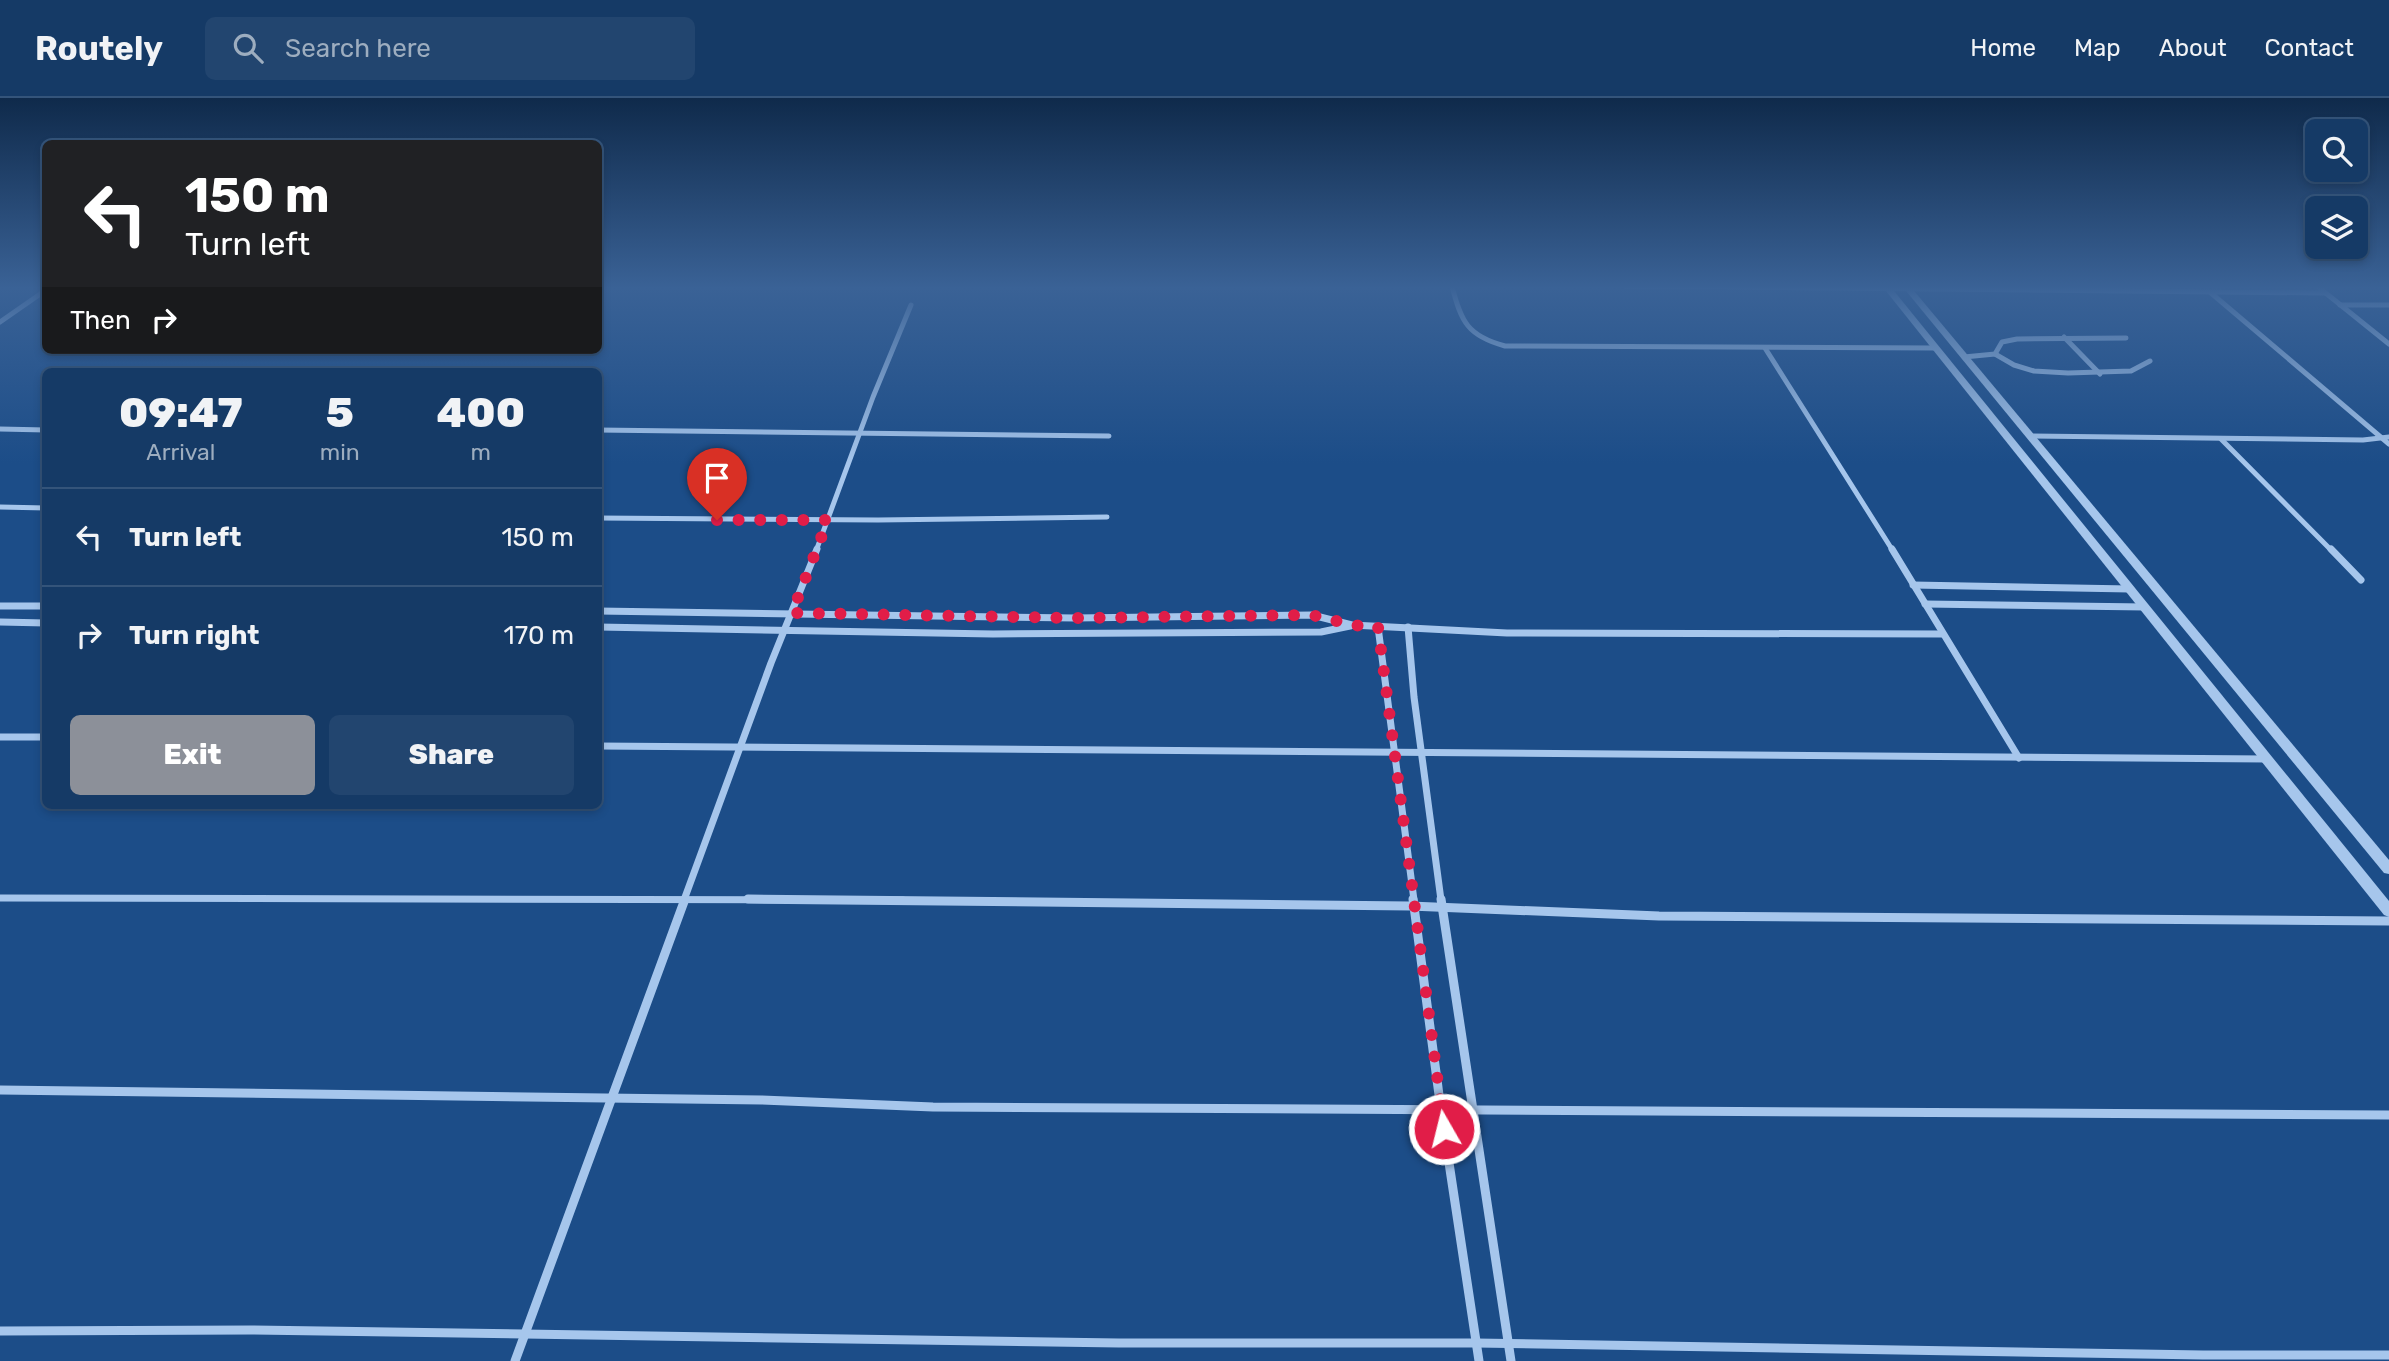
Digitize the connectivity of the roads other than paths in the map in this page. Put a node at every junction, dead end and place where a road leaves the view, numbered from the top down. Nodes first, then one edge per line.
1 (895, 345) edge
2 (1499, 345) edge
3 (1934, 345) edge
4 (1954, 345) edge
5 (2000, 345) edge
6 (2072, 345) edge
7 (2272, 345) edge
8 (1765, 348) junction
9 (1936, 348) junction
10 (1995, 354) junction
11 (1964, 357) junction
12 (2150, 361) dead end
13 (2100, 374) junction
14 (0, 429) edge
15 (42, 430) edge
16 (602, 430) edge
17 (860, 433) junction
18 (1109, 436) dead end
19 (2030, 436) junction
20 (2389, 437) edge
21 (2381, 438) junction
22 (2221, 439) junction
23 (2389, 444) edge
24 (0, 507) edge
25 (42, 508) edge
26 (1107, 517) dead end
27 (602, 519) edge
28 (828, 520) junction
29 (2361, 580) dead end
30 (1913, 585) junction
31 (2130, 589) junction
32 (1925, 604) junction
33 (0, 606) edge
34 (42, 606) edge
35 (2145, 607) junction
36 (602, 611) edge
37 (792, 613) junction
38 (0, 622) edge
39 (42, 623) edge
40 (1352, 625) junction
41 (602, 627) edge
42 (1378, 627) junction
43 (1408, 627) junction
44 (785, 630) junction
45 (1942, 634) junction
46 (0, 737) edge
47 (42, 737) edge
48 (602, 746) edge
49 (740, 748) junction
50 (1394, 751) junction
51 (1421, 752) junction
52 (2019, 758) junction
53 (2267, 758) junction
54 (2385, 858) edge
55 (2389, 869) edge
56 (0, 898) edge
57 (685, 898) junction
58 (1414, 907) junction
59 (1442, 907) junction
60 (2389, 911) edge
61 (2389, 920) edge
62 (0, 1090) edge
63 (612, 1099) junction
64 (1441, 1110) junction
65 (1472, 1111) junction
66 (2389, 1115) edge
67 (0, 1331) edge
68 (525, 1335) junction
69 (1476, 1343) junction
70 (1508, 1343) junction
71 (2389, 1355) edge
72 (515, 1361) edge
73 (1479, 1361) edge
74 (1511, 1361) edge

1 - 17 street
2 - 8 street
3 - 9 street
4 - 11 street
5 - 10 street
6 - 13 street
7 - 21 street
8 - 9 street
8 - 30 street
9 - 31 street
10 - 11 street
10 - 13 street
11 - 19 street
12 - 13 street
14 - 15 street
16 - 17 street
17 - 18 street
17 - 28 street
19 - 22 street
19 - 54 street
20 - 21 street
21 - 22 street
21 - 23 street
22 - 29 street
24 - 25 street
26 - 28 street
27 - 28 street
28 - 37 street
30 - 31 street
30 - 32 street
31 - 35 street
32 - 35 street
32 - 45 street
33 - 34 street
35 - 53 street
36 - 37 street
37 - 40 street
37 - 44 street
38 - 39 street
40 - 42 street
40 - 44 street
41 - 44 street
42 - 43 street
42 - 50 street
43 - 45 street
43 - 51 street
44 - 49 street
45 - 52 street
46 - 47 street
48 - 49 street
49 - 50 street
49 - 57 street
50 - 51 street
50 - 58 street
51 - 52 street
51 - 59 street
52 - 53 street
53 - 60 street
54 - 55 street
56 - 57 street
57 - 58 street
57 - 63 street
58 - 59 street
58 - 64 street
59 - 61 street
59 - 65 street
62 - 63 street
63 - 64 street
63 - 68 street
64 - 65 street
64 - 69 street
65 - 66 street
65 - 70 street
67 - 68 street
68 - 69 street
68 - 72 street
69 - 70 street
69 - 73 street
70 - 71 street
70 - 74 street

